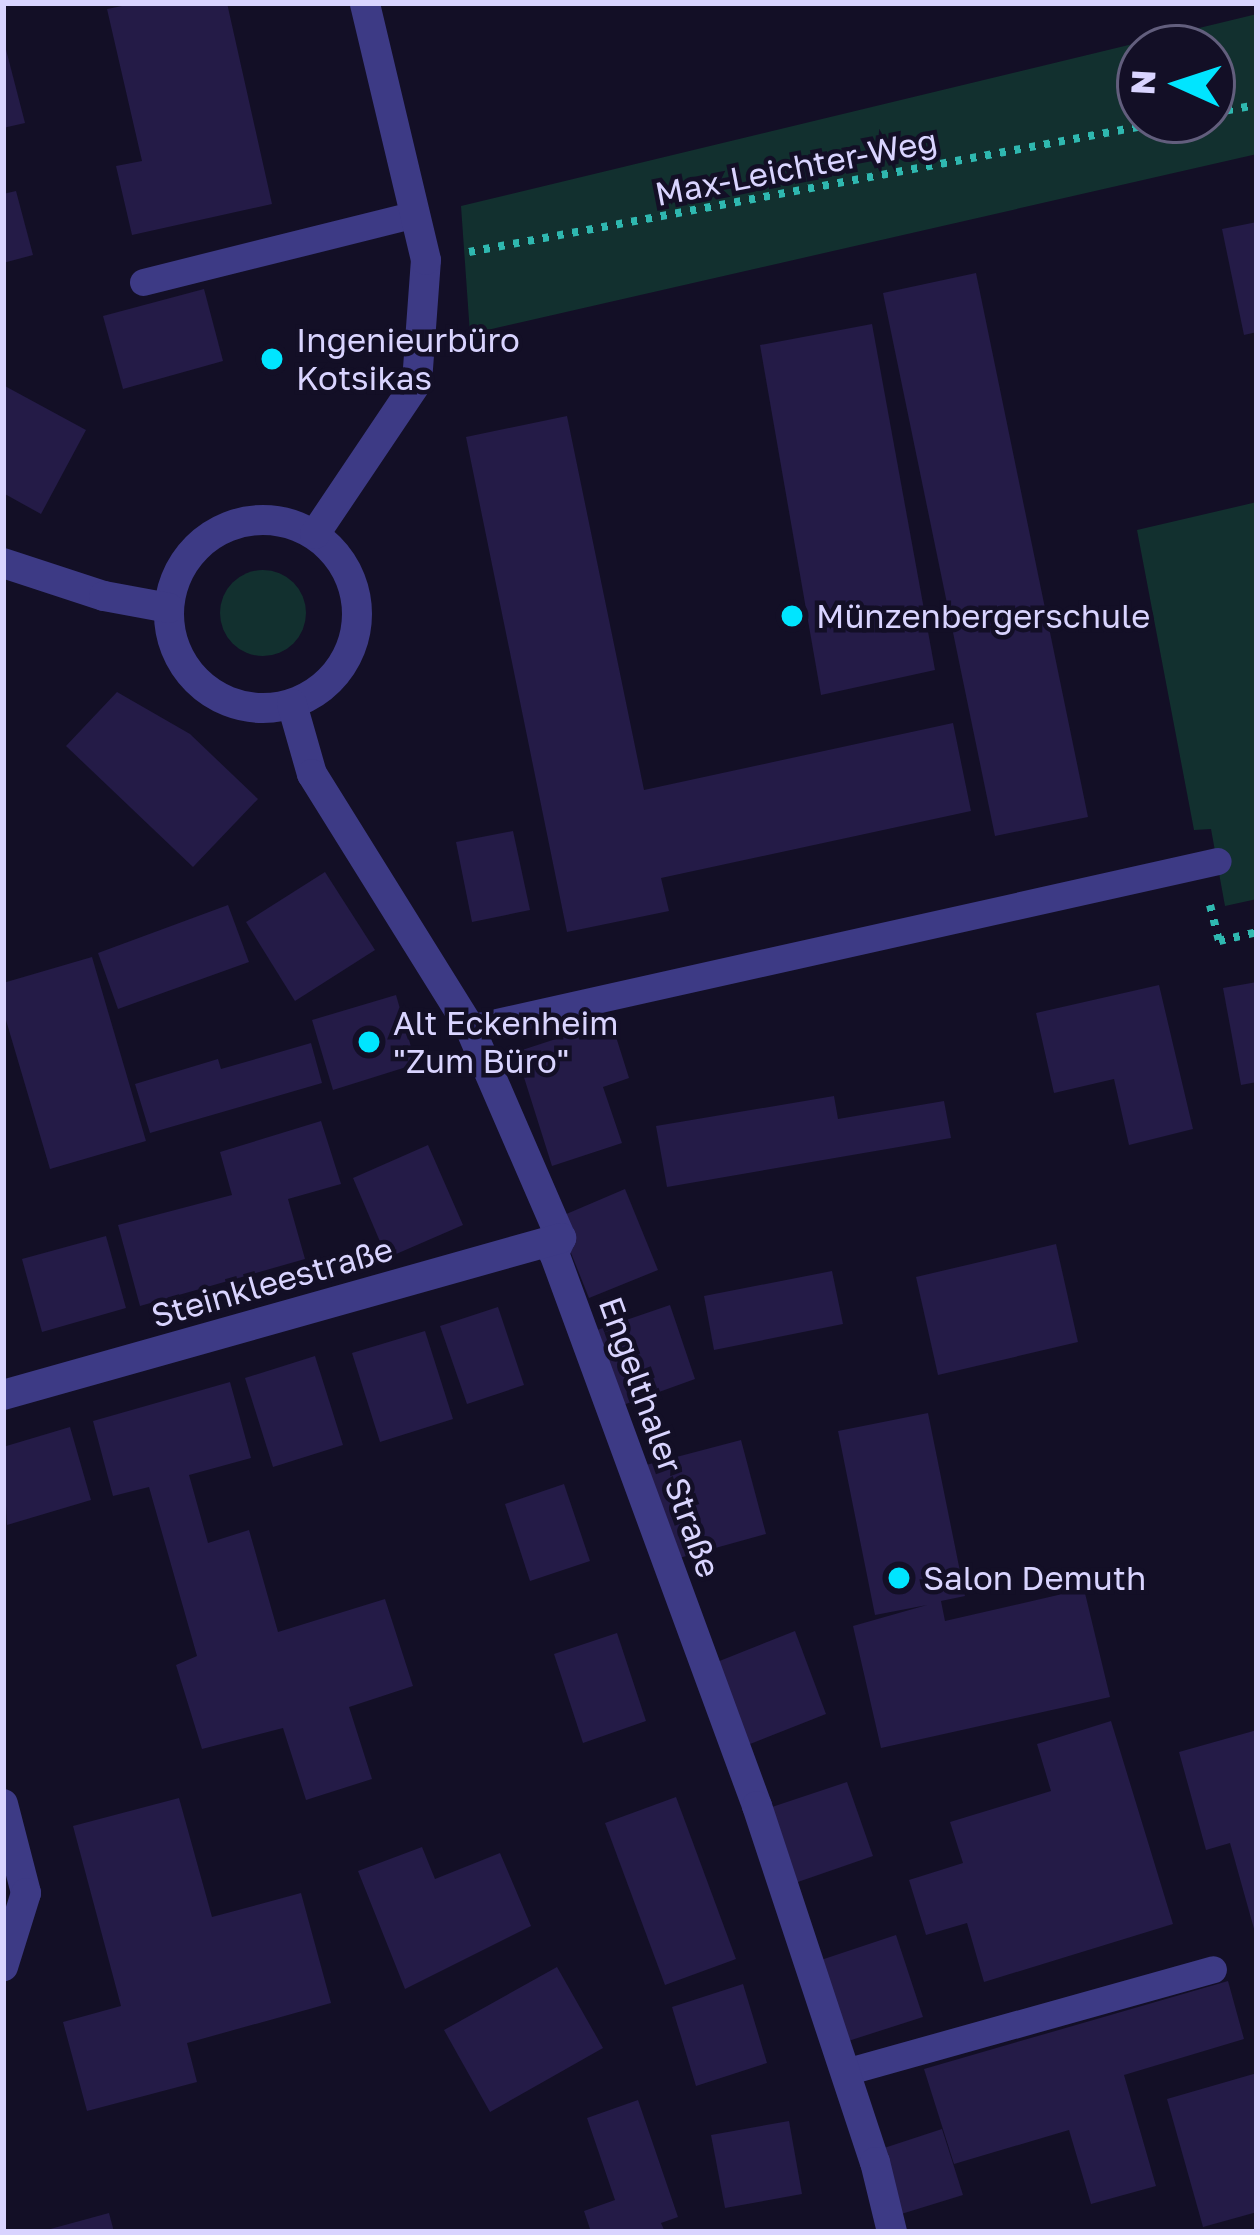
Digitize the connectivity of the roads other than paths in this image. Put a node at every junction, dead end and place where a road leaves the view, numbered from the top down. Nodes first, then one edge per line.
1 (365, 3) edge
2 (415, 214) junction
3 (143, 282) dead end
4 (315, 534) junction
5 (3, 563) edge
6 (169, 608) junction
7 (292, 704) junction
8 (1209, 863) road end
9 (470, 1028) junction
10 (561, 1238) junction
11 (3, 1395) edge
12 (3, 1804) edge
13 (3, 1967) edge
14 (1213, 1969) dead end
15 (845, 2072) junction
16 (892, 2232) edge

1 - 2 street
2 - 3 lane
2 - 4 street
4 - 6 street
4 - 7 street
5 - 6 street
6 - 7 street
7 - 9 street, Engelthaler Straße
8 - 9 lane
9 - 10 street, Engelthaler Straße
10 - 11 street, Steinkleestraße
10 - 15 street, Engelthaler Straße
12 - 13 street
14 - 15 lane
15 - 16 street, Engelthaler Straße

